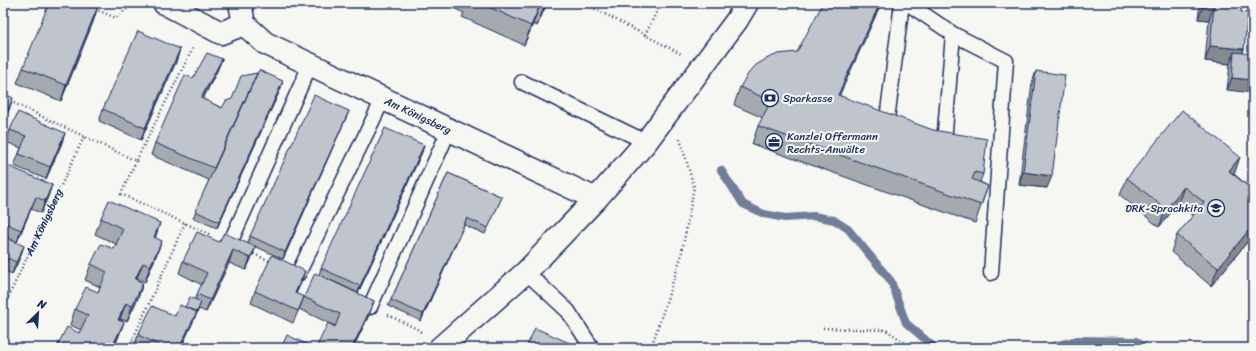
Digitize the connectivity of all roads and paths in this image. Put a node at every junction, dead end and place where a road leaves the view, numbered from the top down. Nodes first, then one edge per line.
1 (134, 3) edge
2 (164, 3) edge
3 (240, 3) edge
4 (584, 3) edge
5 (661, 3) edge
6 (747, 3) edge
7 (902, 3) edge
8 (907, 3) edge
9 (1250, 3) edge
10 (94, 9) edge
11 (1253, 11) edge
12 (244, 24) junction
13 (204, 25) junction
14 (645, 34) junction
15 (953, 34) junction
16 (310, 65) junction
17 (702, 66) junction
18 (522, 82) dead end
19 (3, 98) edge
20 (383, 99) junction
21 (671, 109) junction
22 (886, 127) edge
23 (449, 130) junction
24 (945, 131) edge
25 (84, 137) junction
26 (646, 142) junction
27 (136, 161) junction
28 (596, 199) junction
29 (186, 223) junction
30 (230, 243) junction
31 (526, 272) junction
32 (991, 273) dead end
33 (298, 274) joint
34 (370, 307) joint
35 (3, 308) edge
36 (823, 328) dead end
37 (423, 334) dead end
38 (129, 348) edge
39 (440, 348) edge
40 (592, 348) edge
41 (651, 348) edge
42 (913, 348) edge

1 - 10 path
2 - 13 street
3 - 12 street
4 - 14 path
5 - 14 path
6 - 17 street
7 - 22 lane
8 - 15 lane
9 - 11 path
12 - 13 street
12 - 16 street, Am Königsberg
13 - 27 path
14 - 17 path
15 - 24 lane
15 - 32 lane
16 - 20 street, Am Königsberg
16 - 30 lane
17 - 21 street
18 - 26 lane
19 - 25 path
20 - 23 street, Am Königsberg
20 - 33 lane
21 - 26 street
21 - 41 path
23 - 28 street, Am Königsberg
23 - 34 lane
25 - 27 path
25 - 35 path, Am Königsberg
26 - 28 street
27 - 29 path
28 - 31 street
29 - 30 path
29 - 38 path
30 - 33 path
31 - 39 street
31 - 40 lane
34 - 37 path
36 - 42 path

